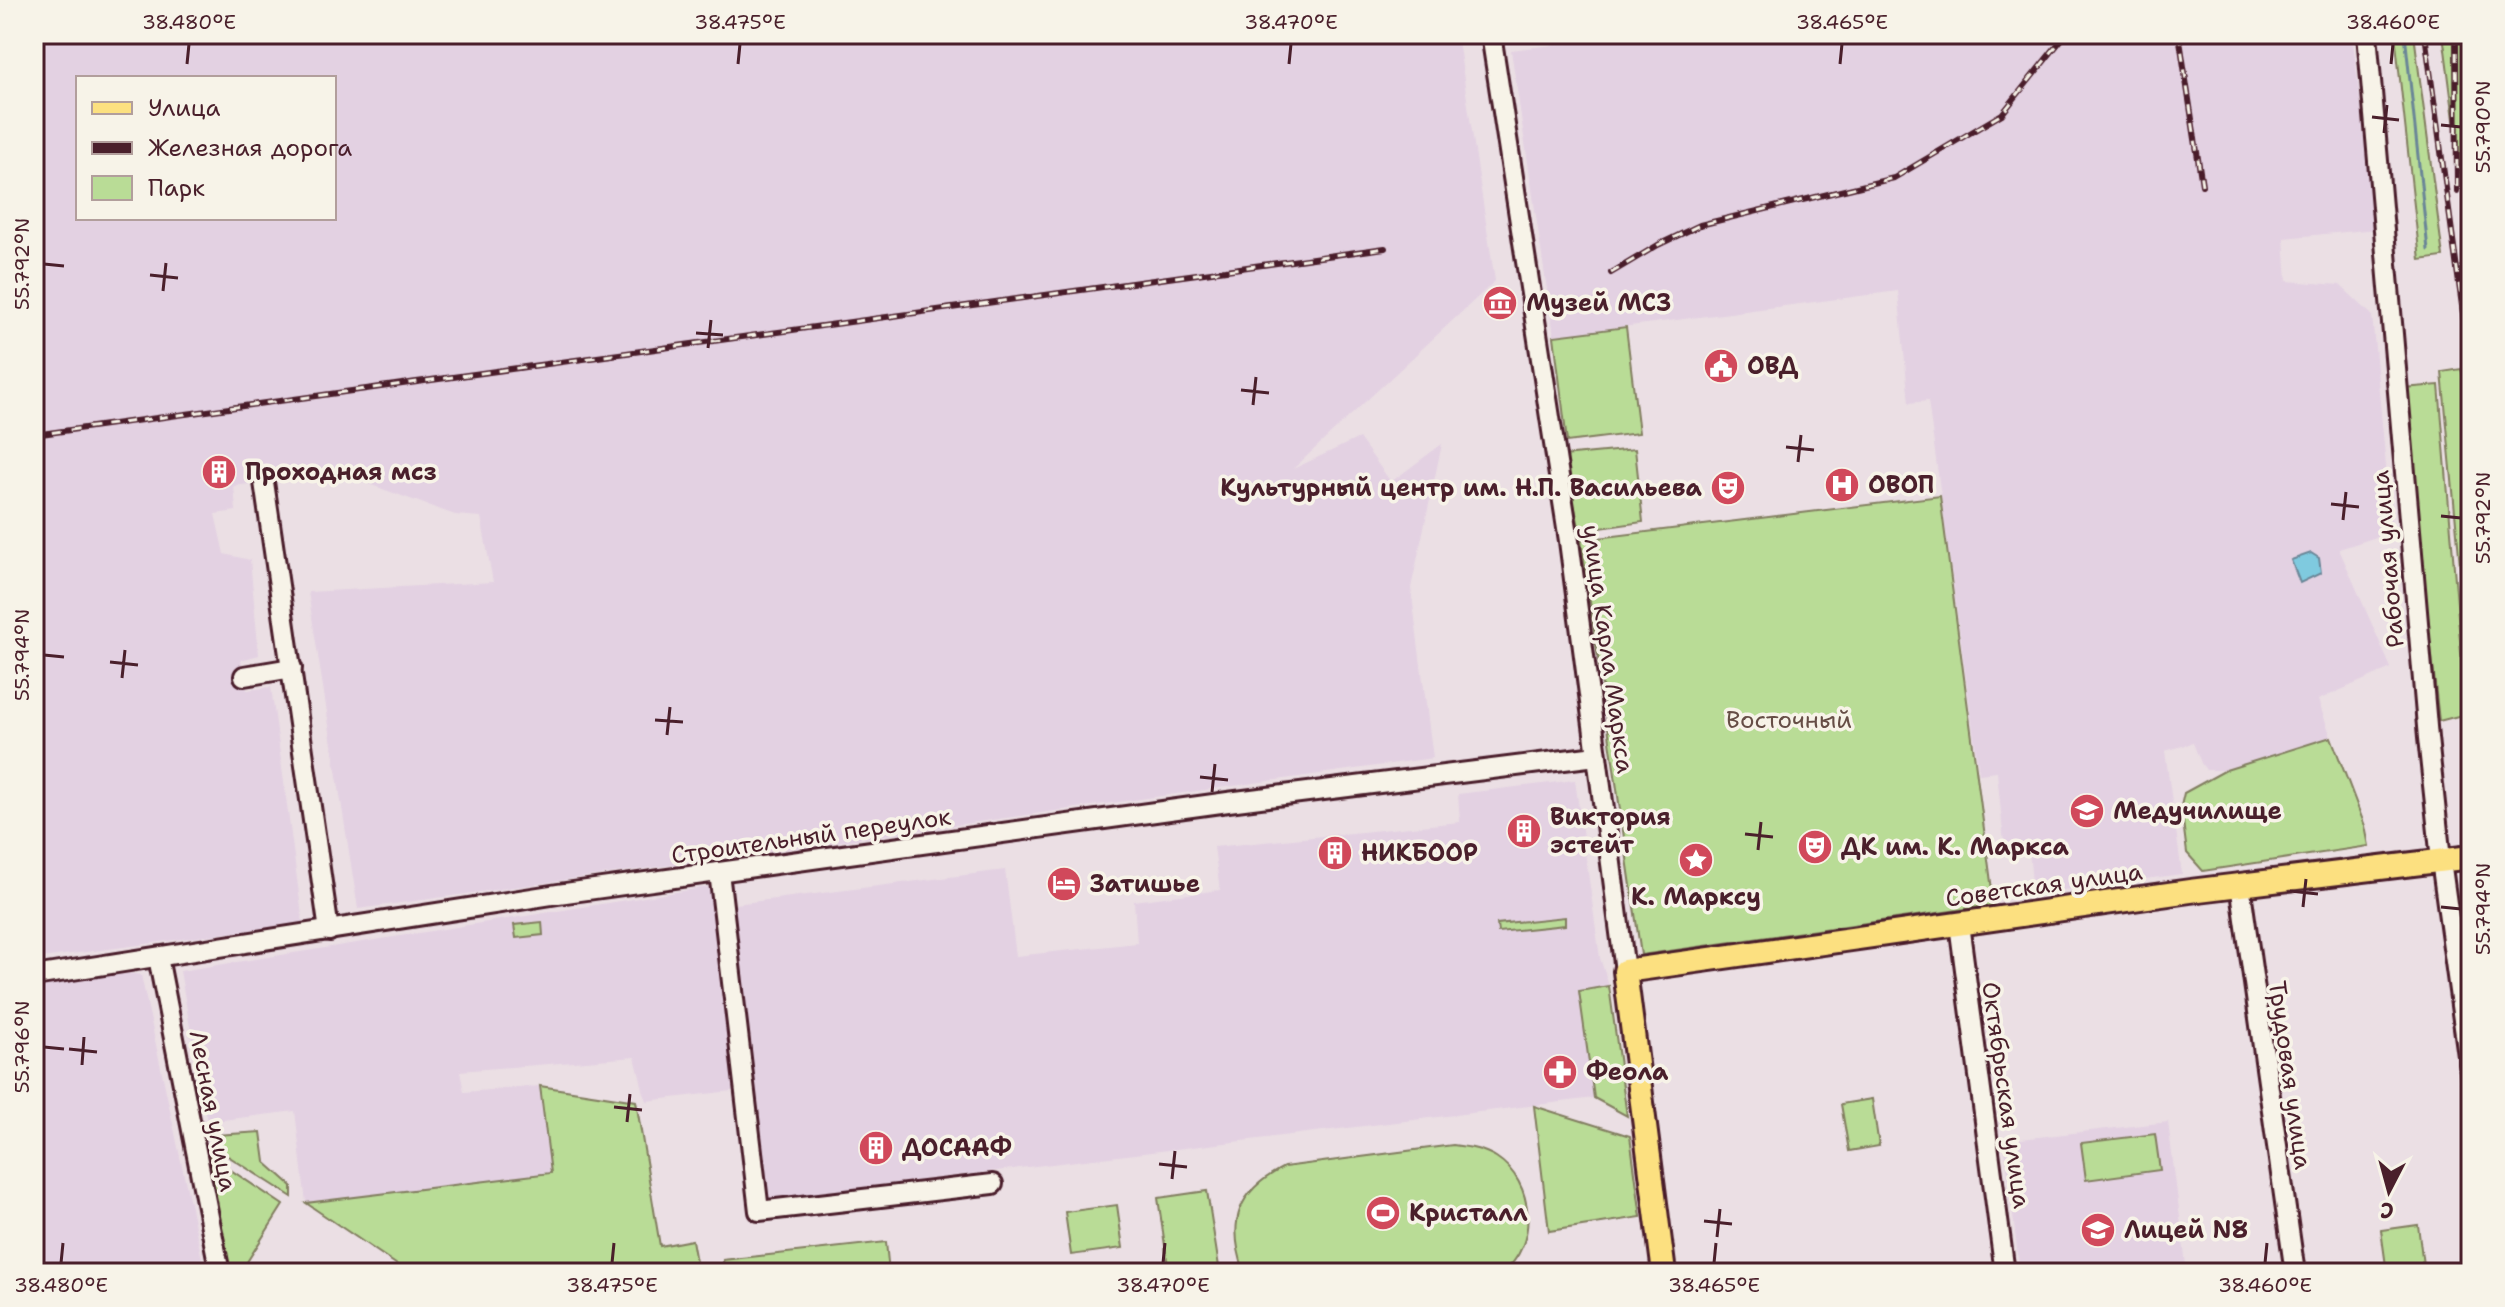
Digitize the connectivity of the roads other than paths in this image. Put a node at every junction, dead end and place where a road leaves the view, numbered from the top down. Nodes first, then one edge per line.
1 (1491, 34) edge
2 (2367, 34) edge
3 (264, 482) dead end
4 (292, 668) junction
5 (244, 676) dead end
6 (1596, 756) junction
7 (2471, 857) edge
8 (2441, 860) junction
9 (719, 872) junction
10 (2240, 884) junction
11 (1959, 924) junction
12 (329, 931) junction
13 (158, 957) junction
14 (1625, 971) junction
15 (34, 976) edge
16 (2471, 1078) edge
17 (993, 1184) dead end
18 (220, 1273) edge
19 (1664, 1273) edge
20 (2005, 1273) edge
21 (2295, 1273) edge

1 - 6 street, улица Карла Маркса
2 - 8 street, Рабочая улица
3 - 4 street
4 - 5 street
4 - 12 street
6 - 9 street, Строительный переулок
6 - 14 street, улица Карла Маркса
7 - 8 main road, Советская улица
8 - 10 main road, Советская улица
8 - 16 street, Рабочая улица
9 - 12 street, Строительный переулок
9 - 17 street
10 - 11 main road, Советская улица
10 - 21 street, Трудовая улица
11 - 14 main road, Советская улица
11 - 20 street, Октябрьская улица
12 - 13 street, Строительный переулок
13 - 15 street, Строительный переулок
13 - 18 street, Лесная улица
14 - 19 main road, улица Карла Маркса

